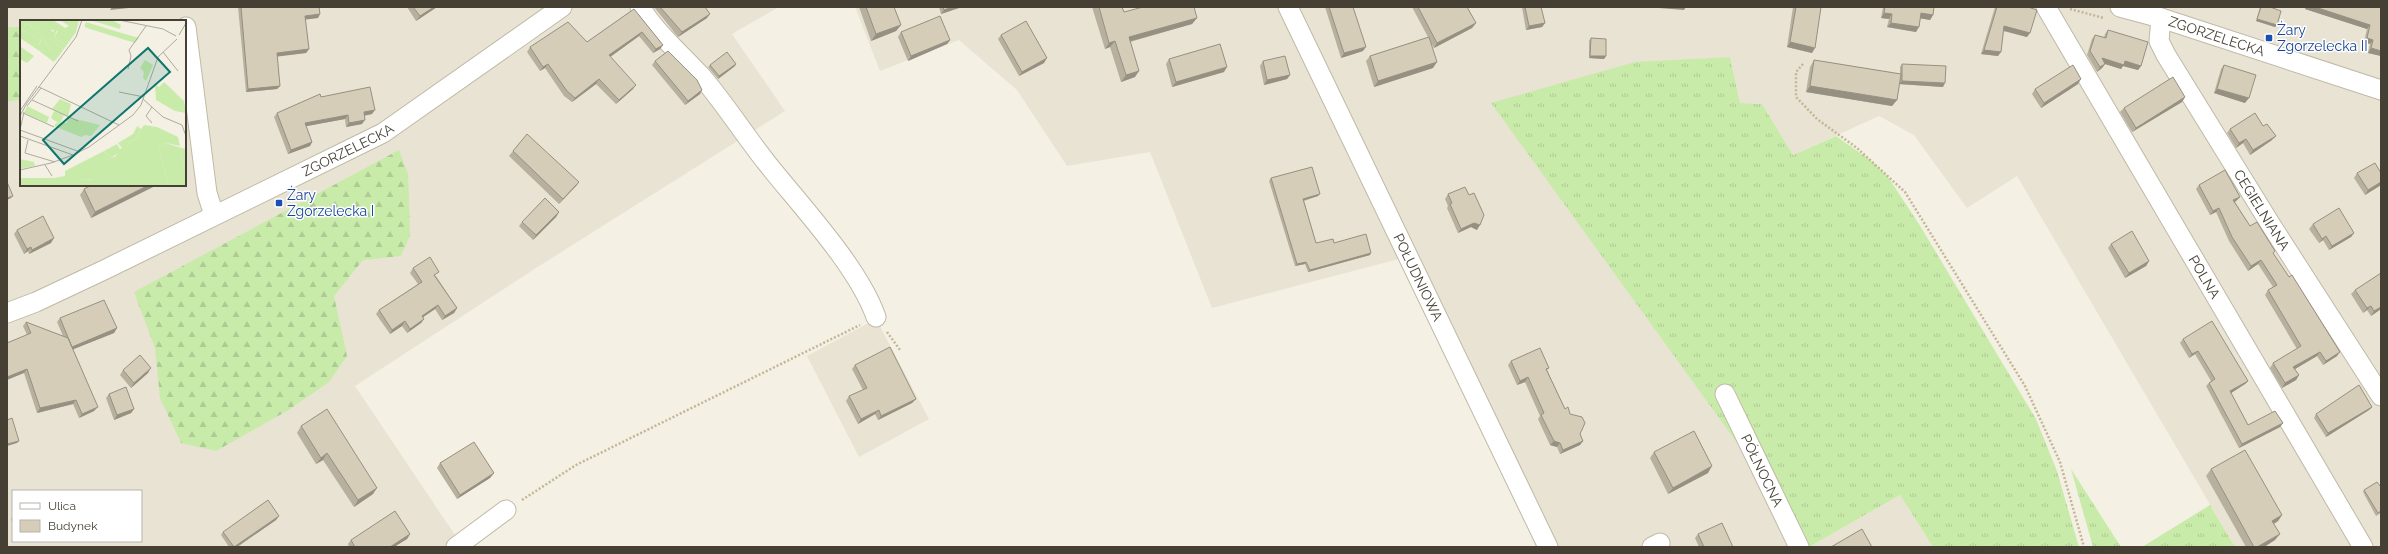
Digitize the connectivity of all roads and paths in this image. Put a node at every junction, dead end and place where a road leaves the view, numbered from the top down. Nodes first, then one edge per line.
1 (562, 7) edge
2 (640, 7) edge
3 (1288, 7) edge
4 (2046, 7) edge
5 (2120, 7) edge
6 (2161, 18) junction
7 (186, 27) dead end
8 (1803, 64) dead end
9 (2381, 90) edge
10 (214, 215) junction
11 (7, 313) edge
12 (876, 317) junction
13 (900, 350) dead end
14 (1725, 394) dead end
15 (2381, 396) edge
16 (506, 510) joint
17 (456, 547) edge
18 (1548, 547) edge
19 (1799, 547) edge
20 (2084, 547) edge
21 (2363, 547) edge

1 - 10 street, ZGORZELECKA
2 - 12 street
3 - 18 street, POŁUDNIOWA
4 - 21 street, POLNA
5 - 6 street, ZGORZELECKA
6 - 9 street, ZGORZELECKA
6 - 15 street, CEGIELNIANA
7 - 10 street
8 - 20 path
10 - 11 street, ZGORZELECKA
12 - 13 path
12 - 16 path
14 - 19 street, PÓŁNOCNA
16 - 17 street

